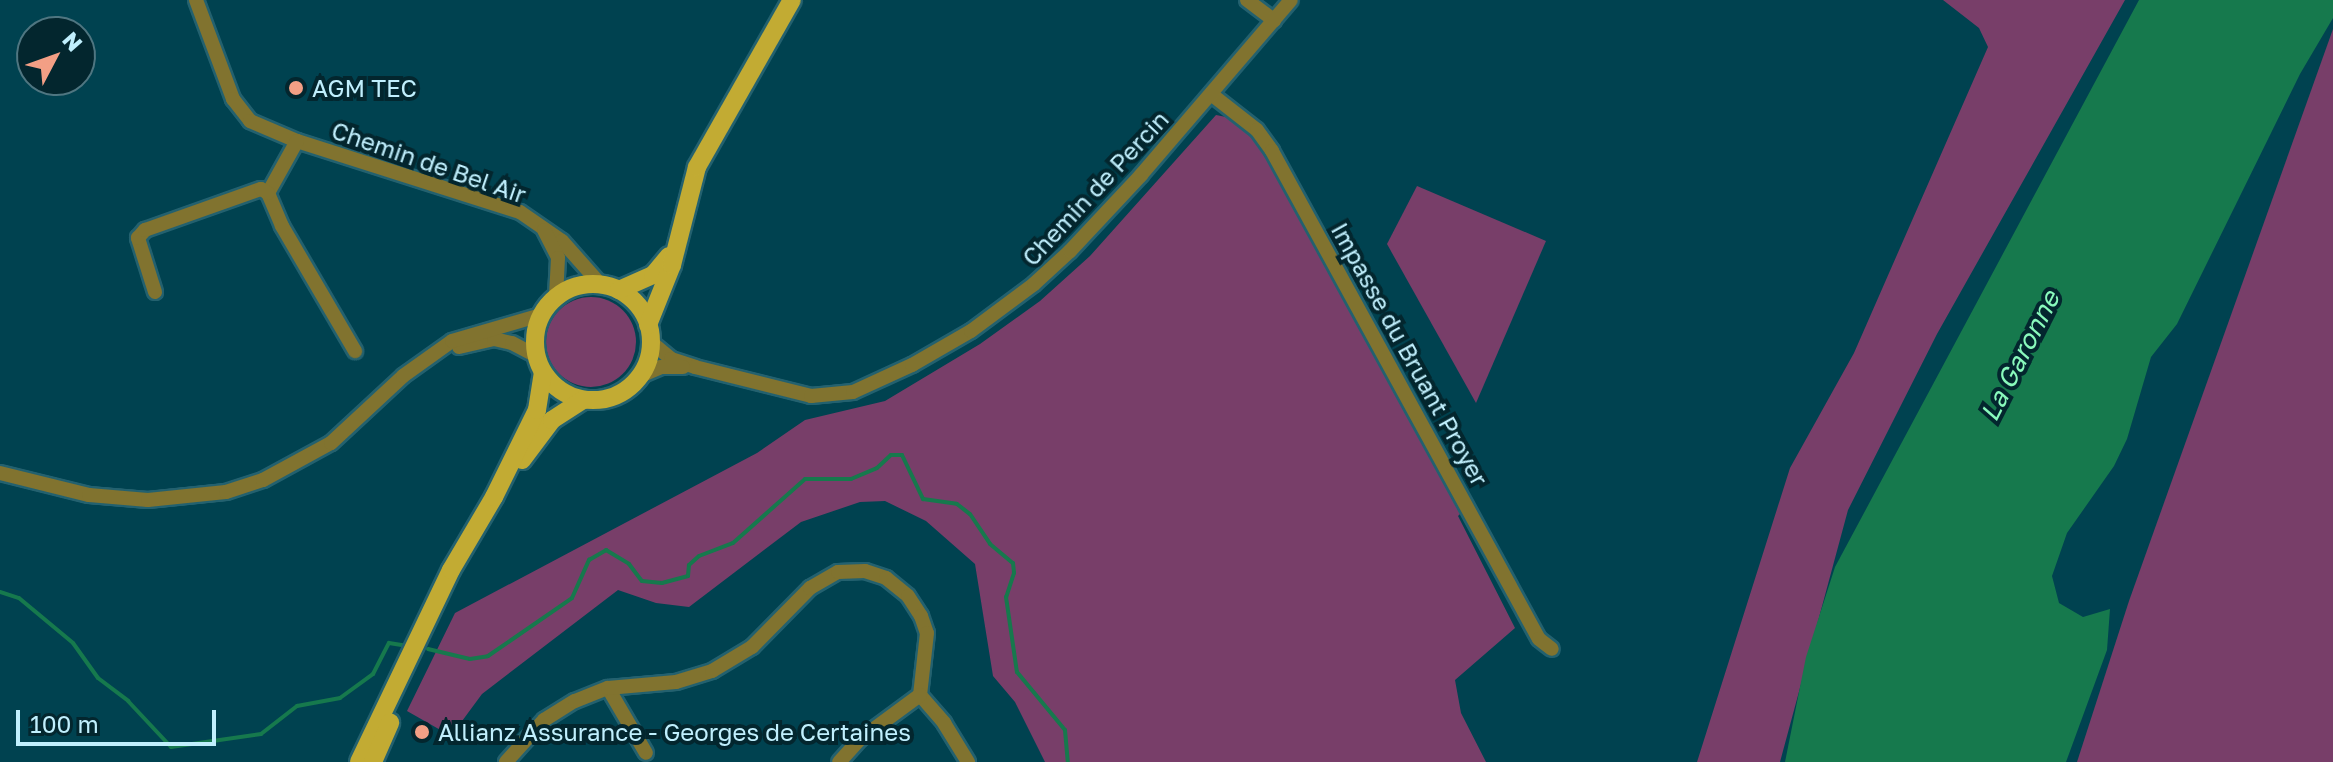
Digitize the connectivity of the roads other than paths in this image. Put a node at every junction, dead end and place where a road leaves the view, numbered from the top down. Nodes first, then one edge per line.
1 (196, 0) edge
2 (792, 0) edge
3 (1247, 0) edge
4 (1291, 0) edge
5 (1274, 20) junction
6 (1211, 94) junction
7 (297, 141) junction
8 (268, 193) junction
9 (544, 229) junction
10 (675, 247) junction
11 (600, 284) junction
12 (619, 290) junction
13 (155, 292) dead end
14 (556, 296) junction
15 (541, 315) junction
16 (650, 333) junction
17 (355, 351) dead end
18 (429, 358) junction
19 (539, 364) junction
20 (695, 367) junction
21 (640, 376) junction
22 (583, 400) junction
23 (0, 473) edge
24 (494, 497) junction
25 (1552, 649) dead end
26 (407, 661) junction
27 (608, 688) junction
28 (920, 695) junction
29 (646, 753) dead end
30 (359, 762) edge
31 (373, 762) edge
32 (506, 762) edge
33 (839, 762) edge
34 (968, 762) edge

1 - 7 street, Chemin de Bel Air
2 - 10 main road
3 - 5 street
4 - 5 street, Chemin de Percin
5 - 6 street, Chemin de Percin
6 - 20 street, Chemin de Percin
6 - 25 street, Impasse du Bruant Proyer
7 - 8 street, Chemin de Bel Air
7 - 9 street, Chemin de Bel Air
8 - 13 street
8 - 17 street
9 - 11 street, Chemin de Bel Air
9 - 14 street, Chemin de Bel Air
10 - 12 main road
10 - 16 main road
11 - 12 main road
11 - 14 main road
12 - 16 main road
14 - 15 main road
15 - 18 street
15 - 19 main road
16 - 20 street, Chemin de Percin
16 - 21 main road
18 - 19 street
18 - 23 street
19 - 22 main road
19 - 24 main road
20 - 21 street, Chemin de Percin
21 - 22 main road
22 - 24 main road
24 - 26 main road
26 - 30 main road
26 - 31 main road
27 - 28 street
27 - 29 street
27 - 32 street
28 - 33 street
28 - 34 street

